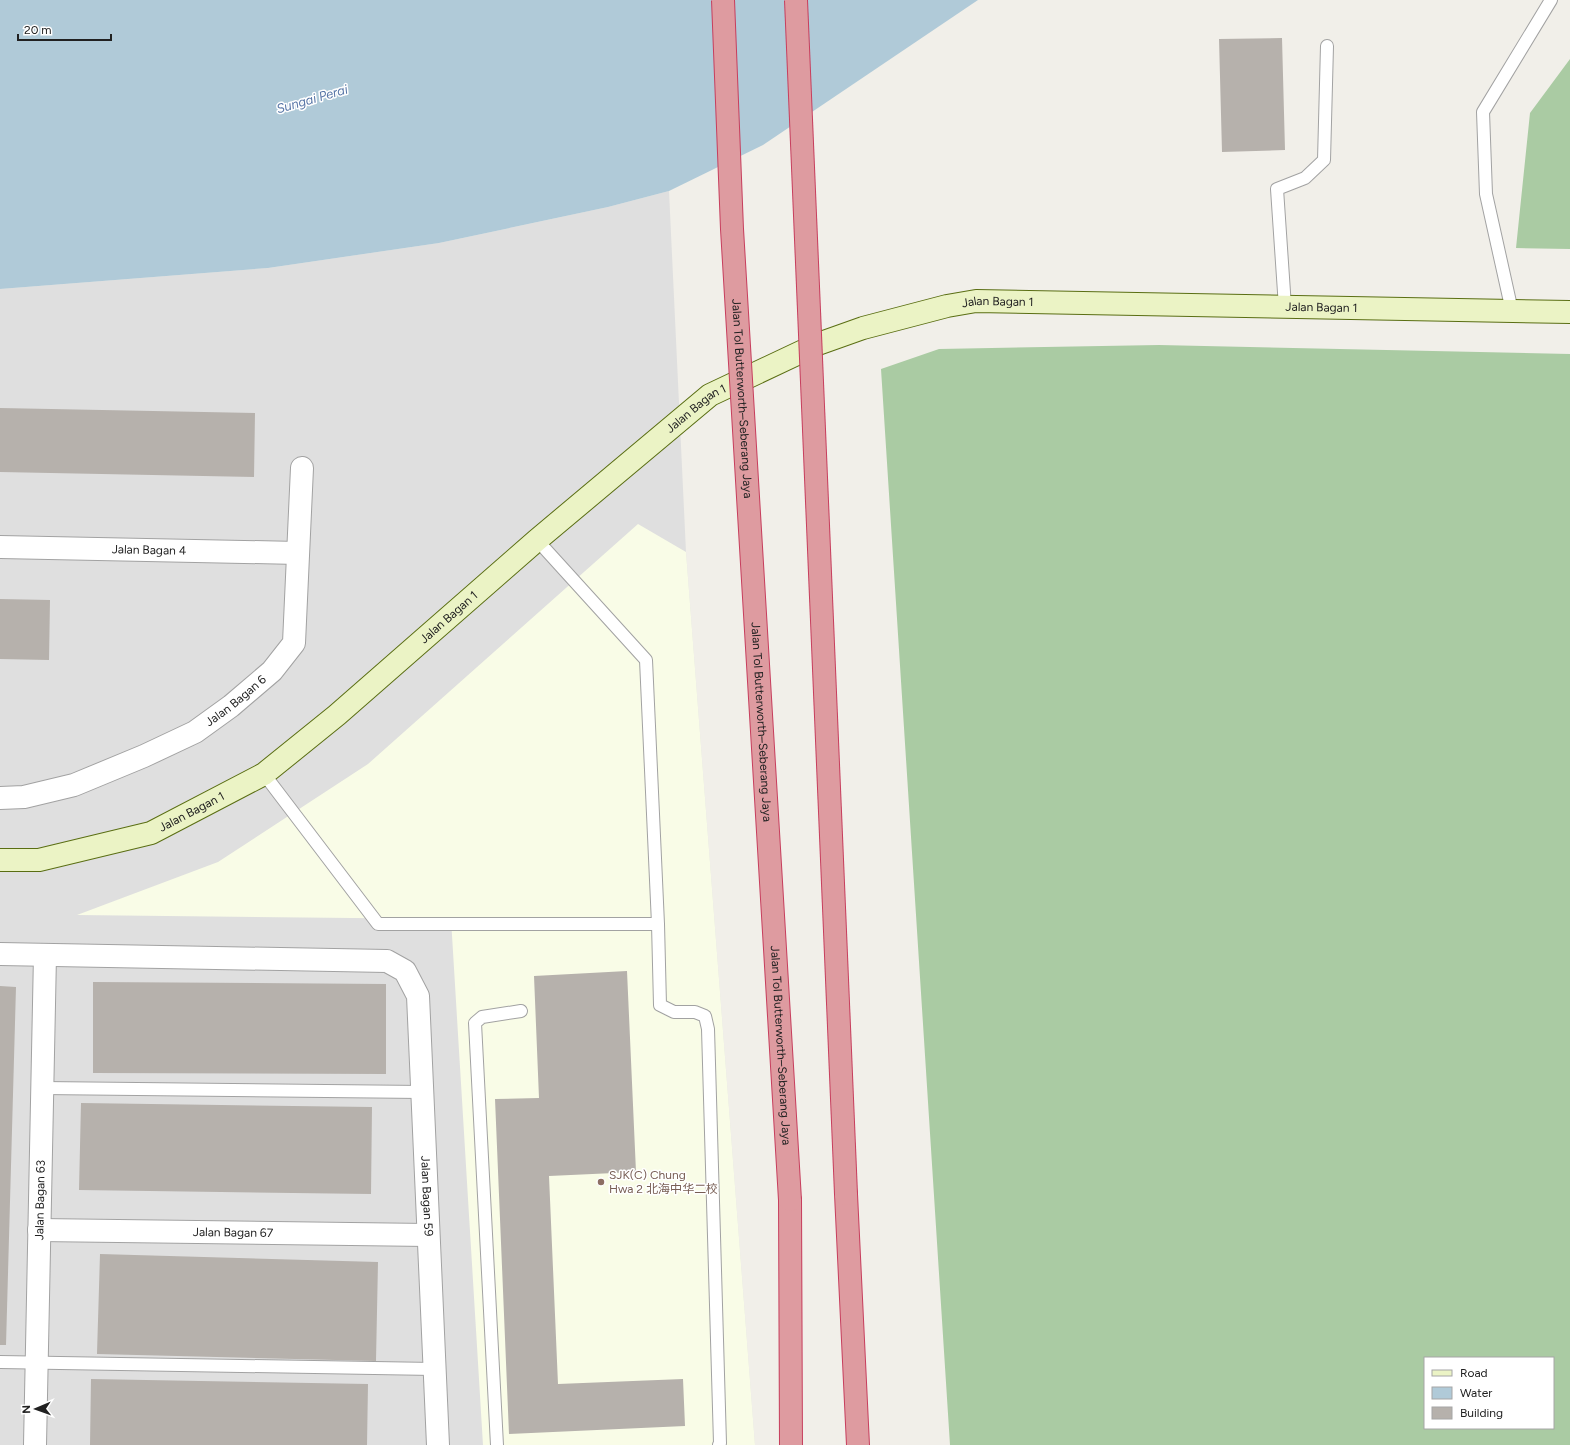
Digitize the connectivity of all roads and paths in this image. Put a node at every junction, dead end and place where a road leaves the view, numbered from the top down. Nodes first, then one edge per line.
1 (724, 0) edge
2 (796, 0) edge
3 (1551, 0) edge
4 (1327, 46) dead end
5 (1285, 307) junction
6 (1512, 311) junction
7 (1570, 312) edge
8 (302, 468) dead end
9 (537, 540) junction
10 (0, 547) edge
11 (298, 553) junction
12 (264, 774) junction
13 (0, 798) edge
14 (0, 860) edge
15 (658, 924) junction
16 (0, 954) edge
17 (44, 955) junction
18 (521, 1011) dead end
19 (42, 1088) junction
20 (422, 1092) junction
21 (39, 1230) junction
22 (428, 1235) junction
23 (0, 1362) edge
24 (36, 1362) junction
25 (434, 1369) junction
26 (34, 1445) edge
27 (438, 1445) edge
28 (497, 1445) edge
29 (719, 1445) edge
30 (791, 1445) edge
31 (858, 1445) edge

1 - 30 highway, Jalan Tol Butterworth–Seberang Jaya, bridge
2 - 31 highway, bridge
3 - 6 lane
4 - 5 lane
5 - 6 street, Jalan Bagan 1
5 - 9 street, Jalan Bagan 1
6 - 7 street, Jalan Bagan 1
8 - 11 street, Jalan Bagan 6
9 - 12 street, Jalan Bagan 1
9 - 15 lane
10 - 11 street, Jalan Bagan 4
11 - 13 street, Jalan Bagan 6
12 - 14 street, Jalan Bagan 1
12 - 15 lane
15 - 29 lane
16 - 17 street
17 - 19 street, Jalan Bagan 63
17 - 20 street, Jalan Bagan 59
18 - 28 lane
19 - 20 lane
19 - 21 street, Jalan Bagan 63
20 - 22 street, Jalan Bagan 59
21 - 22 street, Jalan Bagan 67
21 - 24 street, Jalan Bagan 63
22 - 25 street, Jalan Bagan 59
23 - 24 lane
24 - 25 lane
24 - 26 street, Jalan Bagan 63
25 - 27 street, Jalan Bagan 59

